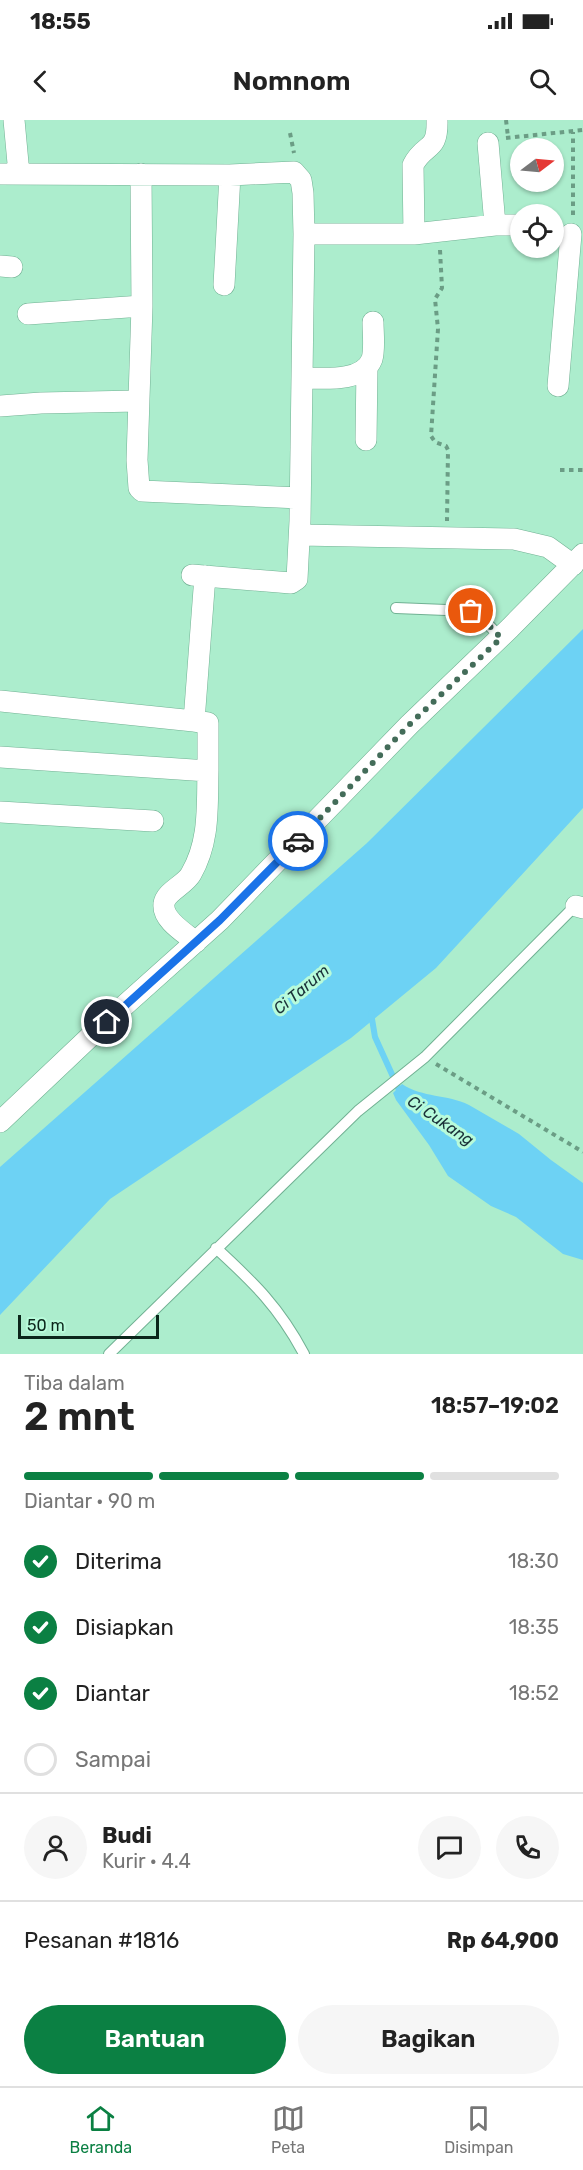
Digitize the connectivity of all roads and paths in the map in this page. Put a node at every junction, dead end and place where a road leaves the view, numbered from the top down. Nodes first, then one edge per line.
1 (14, 120) edge
2 (437, 120) edge
3 (506, 120) edge
4 (583, 130) edge
5 (573, 132) junction
6 (498, 140) junction
7 (10, 174) edge
8 (141, 174) junction
9 (230, 175) junction
10 (495, 225) junction
11 (510, 225) edge
12 (440, 231) junction
13 (569, 233) edge
14 (304, 234) junction
15 (414, 234) junction
16 (224, 285) dead end
17 (142, 306) junction
18 (27, 314) dead end
19 (373, 322) dead end
20 (367, 367) junction
21 (303, 378) junction
22 (558, 386) dead end
23 (137, 402) junction
24 (0, 406) edge
25 (366, 440) dead end
26 (560, 470) dead end
27 (583, 470) edge
28 (300, 498) junction
29 (396, 523) dead end
30 (300, 528) junction
31 (447, 537) junction
32 (578, 560) edge
33 (396, 608) dead end
34 (501, 638) junction
35 (0, 701) edge
36 (194, 721) junction
37 (0, 757) edge
38 (208, 771) junction
39 (0, 812) edge
40 (153, 821) dead end
41 (581, 904) edge
42 (196, 942) junction
43 (425, 1057) junction
44 (0, 1122) edge
45 (583, 1152) edge
46 (216, 1248) junction
47 (109, 1354) edge
48 (304, 1354) edge

1 - 7 street
2 - 15 street
3 - 6 path
4 - 5 path
5 - 6 path
5 - 13 path
6 - 10 street
7 - 8 street
8 - 9 street
8 - 17 street
9 - 14 street
9 - 16 street
10 - 11 street
10 - 12 street
12 - 15 street
12 - 31 path
13 - 22 street
14 - 15 street
14 - 21 street
17 - 18 street
17 - 23 street
19 - 20 street
20 - 21 street
20 - 25 street
21 - 28 street
23 - 24 street
23 - 28 street
26 - 27 path
28 - 30 street
29 - 30 street
30 - 31 street
30 - 36 street
31 - 32 street
32 - 34 street
33 - 34 lane
34 - 42 street
35 - 36 street
36 - 38 street
37 - 38 street
38 - 42 street
39 - 40 street
41 - 43 lane
42 - 44 street
43 - 45 path
43 - 46 lane
46 - 47 lane
46 - 48 lane

